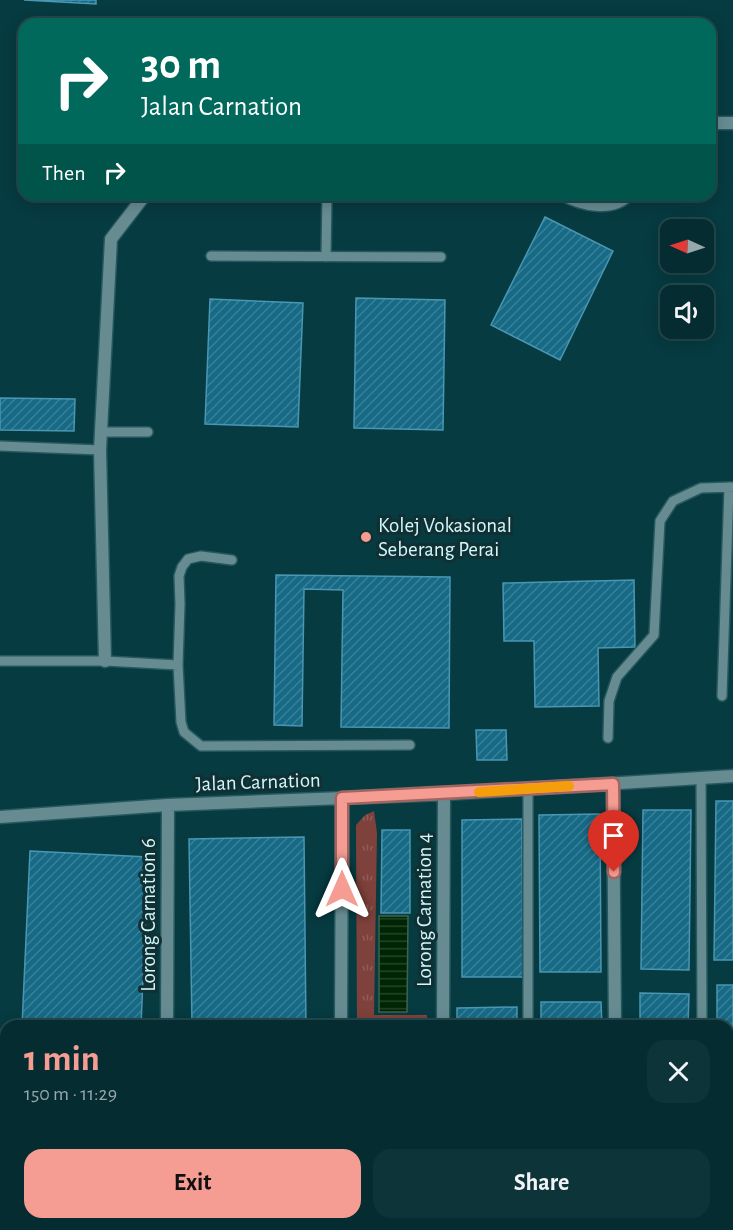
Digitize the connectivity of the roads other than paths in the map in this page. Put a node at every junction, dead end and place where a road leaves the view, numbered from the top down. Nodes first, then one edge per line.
1 (716, 123) edge
2 (733, 123) edge
3 (141, 201) edge
4 (327, 201) edge
5 (571, 201) edge
6 (624, 201) edge
7 (212, 256) dead end
8 (326, 256) junction
9 (441, 257) dead end
10 (100, 432) junction
11 (148, 432) dead end
12 (0, 446) edge
13 (99, 450) junction
14 (731, 487) edge
15 (232, 560) dead end
16 (0, 661) edge
17 (105, 661) junction
18 (178, 665) junction
19 (722, 696) dead end
20 (608, 738) dead end
21 (410, 745) dead end
22 (733, 776) edge
23 (701, 778) junction
24 (613, 784) junction
25 (528, 789) junction
26 (444, 794) junction
27 (342, 798) junction
28 (168, 805) junction
29 (0, 817) edge
30 (167, 1020) edge
31 (341, 1020) edge
32 (443, 1020) edge
33 (528, 1020) edge
34 (615, 1020) edge
35 (702, 1020) edge

1 - 2 street
3 - 10 street
4 - 8 lane
5 - 6 lane
7 - 8 lane
8 - 9 lane
10 - 11 lane
10 - 13 street
12 - 13 lane
13 - 17 street
14 - 19 lane
14 - 20 lane
15 - 18 lane
16 - 17 lane
17 - 18 lane
18 - 21 lane
22 - 23 street, Jalan Carnation
23 - 24 street, Jalan Carnation
23 - 35 lane
24 - 25 street, Jalan Carnation
24 - 34 street
25 - 26 street, Jalan Carnation
25 - 33 lane
26 - 27 street, Jalan Carnation
26 - 32 street, Lorong Carnation 4
27 - 28 street, Jalan Carnation
27 - 31 street
28 - 29 street, Jalan Carnation
28 - 30 street, Lorong Carnation 6

